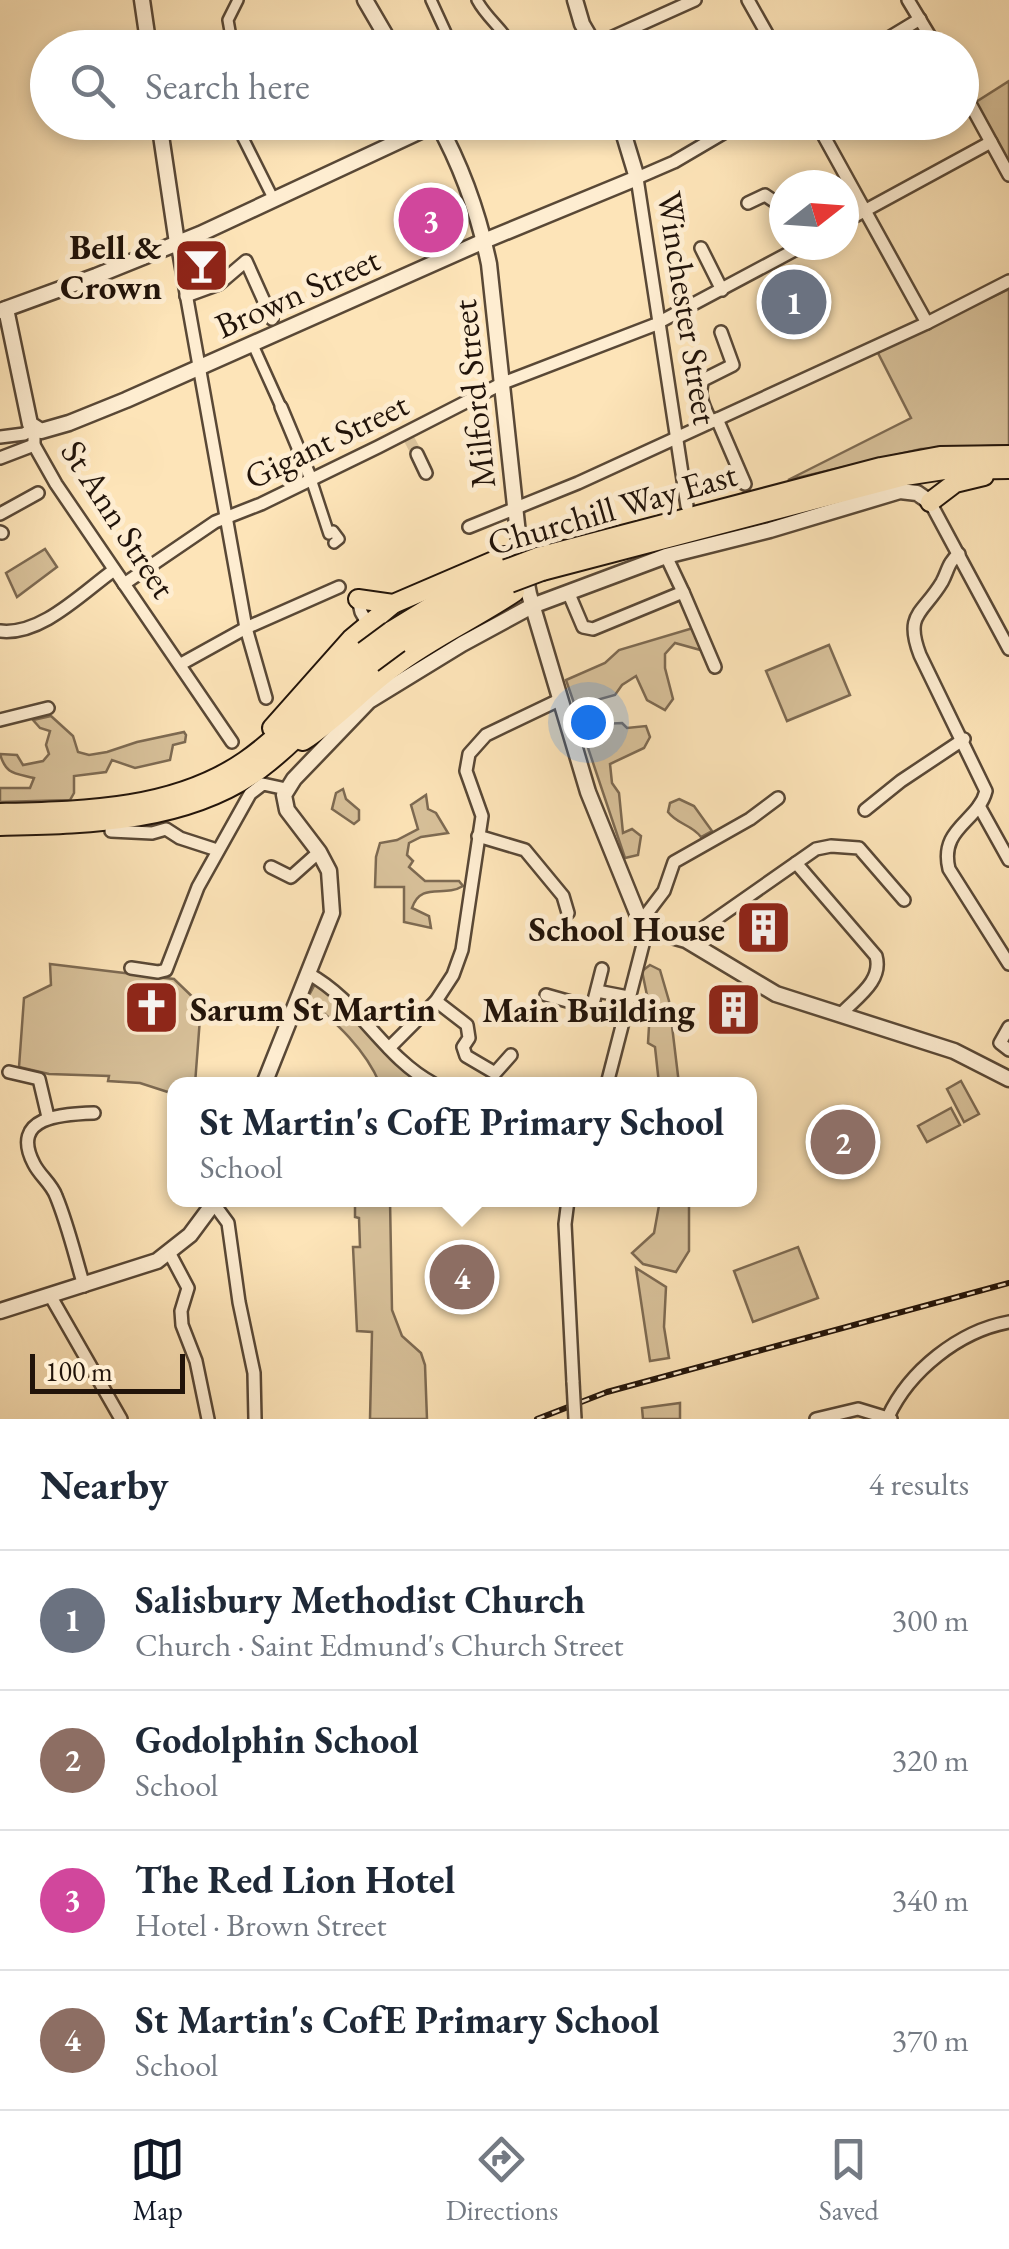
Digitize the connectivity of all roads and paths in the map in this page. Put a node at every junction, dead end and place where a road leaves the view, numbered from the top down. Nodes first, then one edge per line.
1 (142, 0) edge
2 (238, 0) edge
3 (364, 0) edge
4 (431, 0) edge
5 (477, 0) edge
6 (575, 0) edge
7 (695, 0) edge
8 (748, 0) edge
9 (908, 0) edge
10 (486, 17) junction
11 (920, 19) junction
12 (476, 26) dead end
13 (146, 30) edge
14 (229, 30) edge
15 (382, 30) edge
16 (445, 30) edge
17 (505, 30) edge
18 (585, 30) edge
19 (628, 30) edge
20 (765, 30) edge
21 (902, 30) edge
22 (926, 30) edge
23 (979, 120) edge
24 (162, 140) edge
25 (244, 140) tunnel mouth
26 (402, 140) edge
27 (446, 140) edge
28 (625, 140) edge
29 (711, 140) edge
30 (826, 140) edge
31 (991, 142) junction
32 (1009, 176) edge
33 (637, 178) junction
34 (769, 198) edge
35 (274, 200) junction
36 (748, 203) dead end
37 (866, 210) junction
38 (859, 214) edge
39 (174, 225) junction
40 (177, 242) junction
41 (484, 242) junction
42 (701, 248) dead end
43 (162, 249) junction
44 (777, 260) edge
45 (1009, 281) edge
46 (722, 290) junction
47 (186, 296) junction
48 (3, 310) edge
49 (272, 319) dead end
50 (659, 321) junction
51 (927, 323) junction
52 (722, 332) dead end
53 (253, 345) junction
54 (197, 369) junction
55 (503, 382) junction
56 (281, 407) joint
57 (714, 421) junction
58 (34, 428) junction
59 (0, 437) edge
60 (678, 437) junction
61 (34, 445) junction
62 (417, 454) tunnel mouth
63 (1009, 455) edge
64 (0, 458) edge
65 (1009, 471) edge
66 (426, 472) dead end
67 (311, 479) junction
68 (745, 484) dead end
69 (47, 488) junction
70 (930, 502) junction
71 (687, 506) dead end
72 (516, 507) junction
73 (0, 514) edge
74 (225, 517) junction
75 (468, 527) dead end
76 (334, 543) dead end
77 (602, 547) junction
78 (958, 554) junction
79 (666, 556) junction
80 (539, 564) junction
81 (114, 570) junction
82 (509, 575) junction
83 (124, 584) junction
84 (339, 587) dead end
85 (683, 592) junction
86 (569, 594) junction
87 (358, 598) joint
88 (393, 604) junction
89 (532, 606) junction
90 (367, 624) junction
91 (246, 628) junction
92 (0, 631) edge
93 (1009, 650) edge
94 (181, 664) junction
95 (716, 667) dead end
96 (393, 668) junction
97 (266, 698) dead end
98 (559, 700) junction
99 (48, 708) dead end
100 (0, 720) edge
101 (964, 740) junction
102 (232, 742) dead end
103 (263, 756) junction
104 (286, 789) junction
105 (778, 798) dead end
106 (979, 806) junction
107 (865, 810) dead end
108 (0, 813) edge
109 (0, 826) edge
110 (111, 830) dead end
111 (478, 836) junction
112 (217, 850) junction
113 (319, 852) junction
114 (1009, 860) edge
115 (796, 864) junction
116 (270, 867) dead end
117 (904, 900) dead end
118 (570, 904) dead end
119 (644, 924) junction
120 (686, 940) junction
121 (1009, 964) edge
122 (131, 968) dead end
123 (602, 969) dead end
124 (308, 974) junction
125 (597, 990) junction
126 (546, 995) dead end
127 (628, 997) junction
128 (436, 1000) junction
129 (841, 1014) junction
130 (1009, 1027) edge
131 (1005, 1046) edge
132 (389, 1048) junction
133 (510, 1055) dead end
134 (8, 1072) dead end
135 (267, 1077) edge
136 (424, 1077) edge
137 (610, 1077) edge
138 (1009, 1079) edge
139 (94, 1113) dead end
140 (48, 1117) junction
141 (211, 1207) edge
142 (218, 1207) edge
143 (567, 1207) edge
144 (170, 1254) junction
145 (84, 1286) junction
146 (51, 1297) junction
147 (0, 1312) edge
148 (1009, 1322) edge
149 (119, 1418) edge
150 (890, 1418) edge
151 (208, 1419) edge
152 (255, 1419) edge
153 (576, 1419) edge
154 (816, 1419) edge

1 - 13 street
2 - 14 street
3 - 15 street
4 - 16 street
5 - 10 street
6 - 18 street
7 - 19 street
8 - 20 street
9 - 11 street
10 - 12 street
10 - 17 street
11 - 21 street
11 - 22 street
23 - 31 street
24 - 39 street
25 - 35 street
26 - 35 street
27 - 41 street, Milford Street
28 - 33 street, Winchester Street
29 - 33 street
30 - 37 street
31 - 32 street
31 - 37 street
33 - 41 street, Brown Street
33 - 50 street, Winchester Street
34 - 36 street
35 - 40 street
37 - 38 street
37 - 51 street
39 - 40 street
39 - 43 street
40 - 43 street
40 - 47 street
41 - 53 street, Brown Street
41 - 55 street, Milford Street
42 - 46 street
43 - 48 street
44 - 46 street, Gigant Street
45 - 51 street
46 - 50 street, Gigant Street
47 - 49 street
47 - 54 street
48 - 58 street, St Ann Street
50 - 55 street, Gigant Street
50 - 60 street, Winchester Street
51 - 57 street
52 - 57 street
53 - 54 street, Brown Street
53 - 56 street
54 - 58 street, Brown Street
54 - 74 street
55 - 67 street, Gigant Street
55 - 72 street, Milford Street
56 - 67 street
57 - 60 street
57 - 68 street
58 - 59 street
58 - 61 street, St Ann Street
60 - 71 street, Winchester Street
60 - 72 street
61 - 64 street
61 - 69 street, St Ann Street
62 - 66 street
63 - 77 highway, Churchill Way East
65 - 70 highway
65 - 77 highway, Churchill Way East
67 - 74 street, Gigant Street
67 - 76 street
69 - 73 street
69 - 81 street, St Ann Street
70 - 78 street
70 - 79 street
72 - 75 street
72 - 89 street, Milford Street
74 - 83 street, Gigant Street
74 - 91 street
77 - 80 highway, Churchill Way East
78 - 93 street
78 - 101 street
79 - 85 street
79 - 86 street
80 - 82 highway, Churchill Way East, bridge
80 - 82 highway
81 - 83 street, St Ann Street
81 - 92 street
82 - 88 highway
82 - 96 highway
82 - 103 highway, Churchill Way East, bridge
83 - 94 street, St Ann Street
84 - 91 street
85 - 86 street
85 - 95 street
86 - 89 street
87 - 88 highway
87 - 90 street
88 - 90 highway
89 - 98 street, Milford Street
89 - 104 street
90 - 96 street
90 - 103 highway
91 - 94 street
91 - 97 street
94 - 102 street, St Ann Street
96 - 103 highway
98 - 111 street
98 - 119 street, Milford Street
99 - 100 street
101 - 106 street
101 - 107 street
103 - 108 highway, Churchill Way East
103 - 109 highway, Churchill Way East
104 - 112 street
104 - 113 street
105 - 119 street
106 - 114 street
106 - 121 street
110 - 112 street
111 - 118 street
111 - 128 street
112 - 122 street
113 - 116 street
113 - 124 street
115 - 117 street
115 - 120 street
115 - 129 street
119 - 120 street
119 - 127 street
120 - 129 street
123 - 125 street
124 - 132 street
124 - 135 street
125 - 126 street
125 - 127 street
127 - 137 street
128 - 132 street
128 - 133 street
129 - 138 street
130 - 131 street
132 - 136 street
134 - 140 street
139 - 140 street
140 - 145 street
141 - 144 street
142 - 152 street
143 - 153 street, bridge
144 - 145 street
144 - 151 street
145 - 146 street
146 - 147 street
146 - 149 street
148 - 150 street
150 - 154 street

